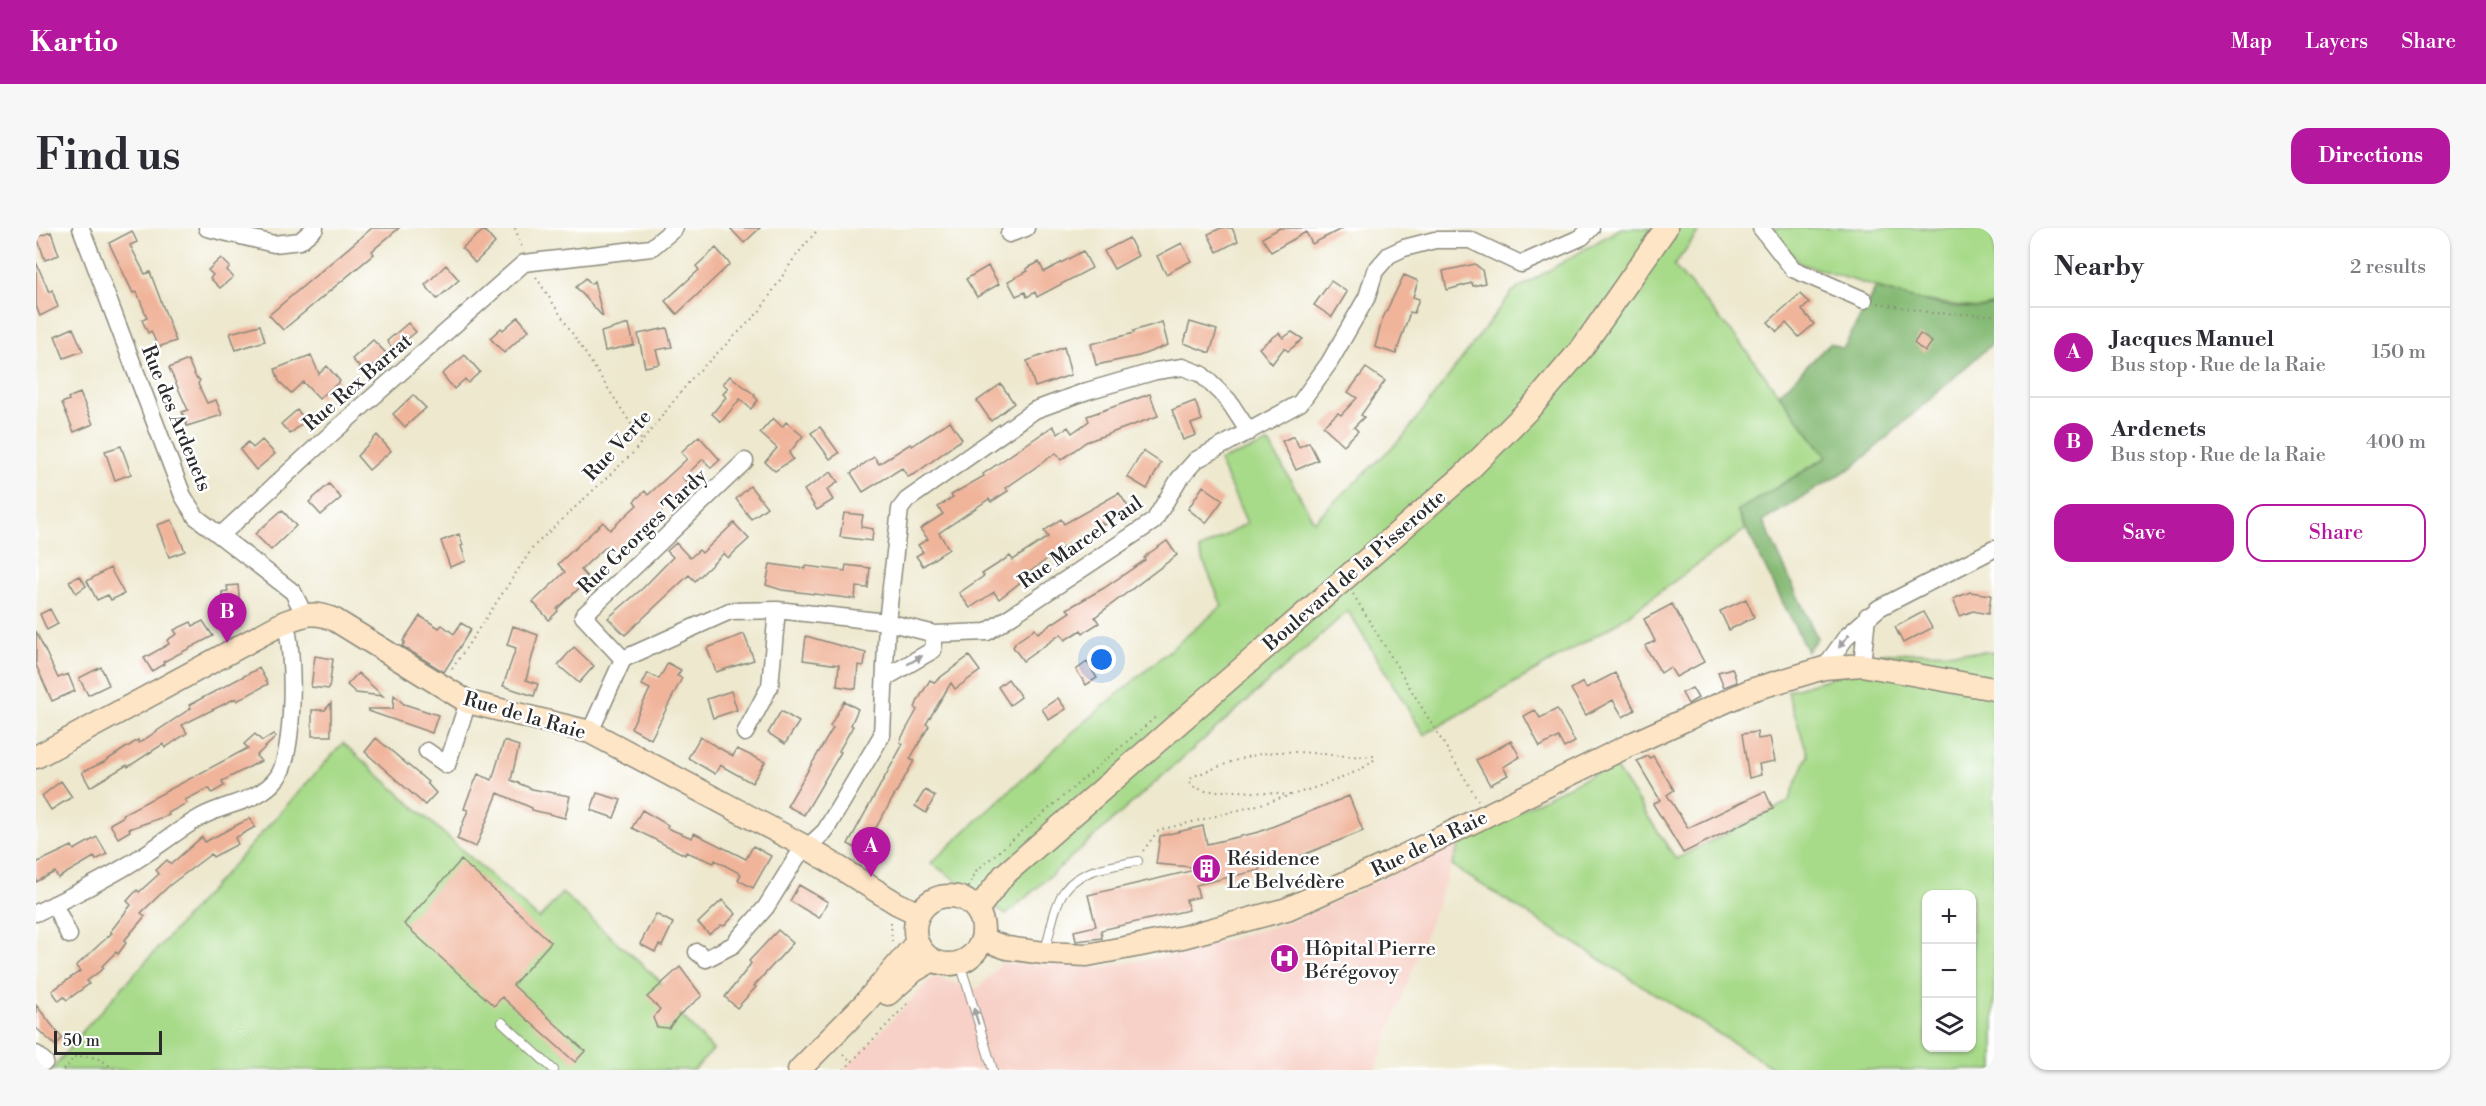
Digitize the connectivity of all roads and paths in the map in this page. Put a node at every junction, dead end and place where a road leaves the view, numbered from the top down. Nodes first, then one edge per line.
1 (81, 228) edge
2 (207, 228) edge
3 (315, 228) edge
4 (515, 228) edge
5 (675, 228) edge
6 (819, 228) edge
7 (1026, 228) edge
8 (1592, 228) edge
9 (1666, 228) edge
10 (1761, 228) edge
11 (1009, 234) dead end
12 (525, 263) junction
13 (1864, 300) joint
14 (1994, 315) edge
15 (1249, 432) junction
16 (642, 441) junction
17 (745, 461) dead end
18 (220, 535) junction
19 (1992, 554) edge
20 (1344, 579) junction
21 (777, 610) junction
22 (1867, 616) junction
23 (295, 618) junction
24 (887, 622) junction
25 (935, 634) junction
26 (623, 659) junction
27 (1862, 665) junction
28 (1824, 668) junction
29 (885, 678) junction
30 (442, 686) junction
31 (1994, 689) edge
32 (468, 702) junction
33 (1159, 714) dead end
34 (590, 732) junction
35 (745, 733) dead end
36 (427, 751) dead end
37 (36, 757) edge
38 (1290, 795) junction
39 (1487, 815) junction
40 (808, 848) junction
41 (1138, 861) joint
42 (896, 903) junction
43 (54, 904) junction
44 (970, 904) junction
45 (36, 913) edge
46 (919, 914) junction
47 (69, 935) dead end
48 (982, 939) junction
49 (917, 942) junction
50 (889, 947) dead end
51 (697, 952) dead end
52 (1044, 953) junction
53 (933, 960) junction
54 (960, 963) junction
55 (912, 999) dead end
56 (502, 1022) dead end
57 (63, 1070) edge
58 (114, 1070) edge
59 (554, 1070) edge
60 (799, 1070) edge
61 (818, 1070) edge
62 (844, 1070) edge
63 (993, 1070) edge

1 - 18 street, Rue des Ardenets
2 - 3 street
4 - 12 path
5 - 12 street
6 - 16 path, Rue Verte
7 - 11 street
8 - 15 street, Rue Marcel Paul
9 - 20 street, Boulevard de la Pisserotte
10 - 13 street
12 - 16 path
12 - 18 street, Rue Rex Barrat
13 - 14 path
15 - 24 street
15 - 25 street, Rue Marcel Paul
16 - 30 path, Rue Verte
17 - 26 street, Rue Georges Tardy
18 - 23 street, Rue des Ardenets
19 - 22 street
20 - 39 path
20 - 44 street, Boulevard de la Pisserotte
21 - 24 street, Rue Marcel Paul
21 - 26 street, Rue Marcel Paul
21 - 35 street
22 - 27 street
22 -> 28 street
23 - 30 street, Rue de la Raie
23 - 37 street
23 - 43 street, Rue des Ardenets
24 - 25 street, Rue Marcel Paul
24 - 29 street
29 -> 25 street
26 - 34 street
27 - 28 street, Rue de la Raie
27 - 31 street, Rue de la Raie
28 - 39 street, Rue de la Raie
29 - 40 street
30 - 32 street, Rue de la Raie
32 - 34 street, Rue de la Raie
32 - 36 street
33 - 44 path
34 - 40 street, Rue de la Raie
38 - 38 path
38 - 41 path
39 - 52 street, Rue de la Raie
40 - 42 street, Rue de la Raie
40 - 51 street
41 - 52 lane
42 - 46 street, Rue de la Raie
42 - 50 path
43 - 45 street, Rue des Ardenets
43 - 47 street
44 - 46 street
44 - 48 street
46 - 49 street
48 - 52 street, Rue de la Raie
48 - 54 street
49 - 53 street
49 - 60 street
53 - 54 street
53 - 61 street
63 -> 54 lane
55 - 62 path
56 - 59 lane
57 - 58 path

